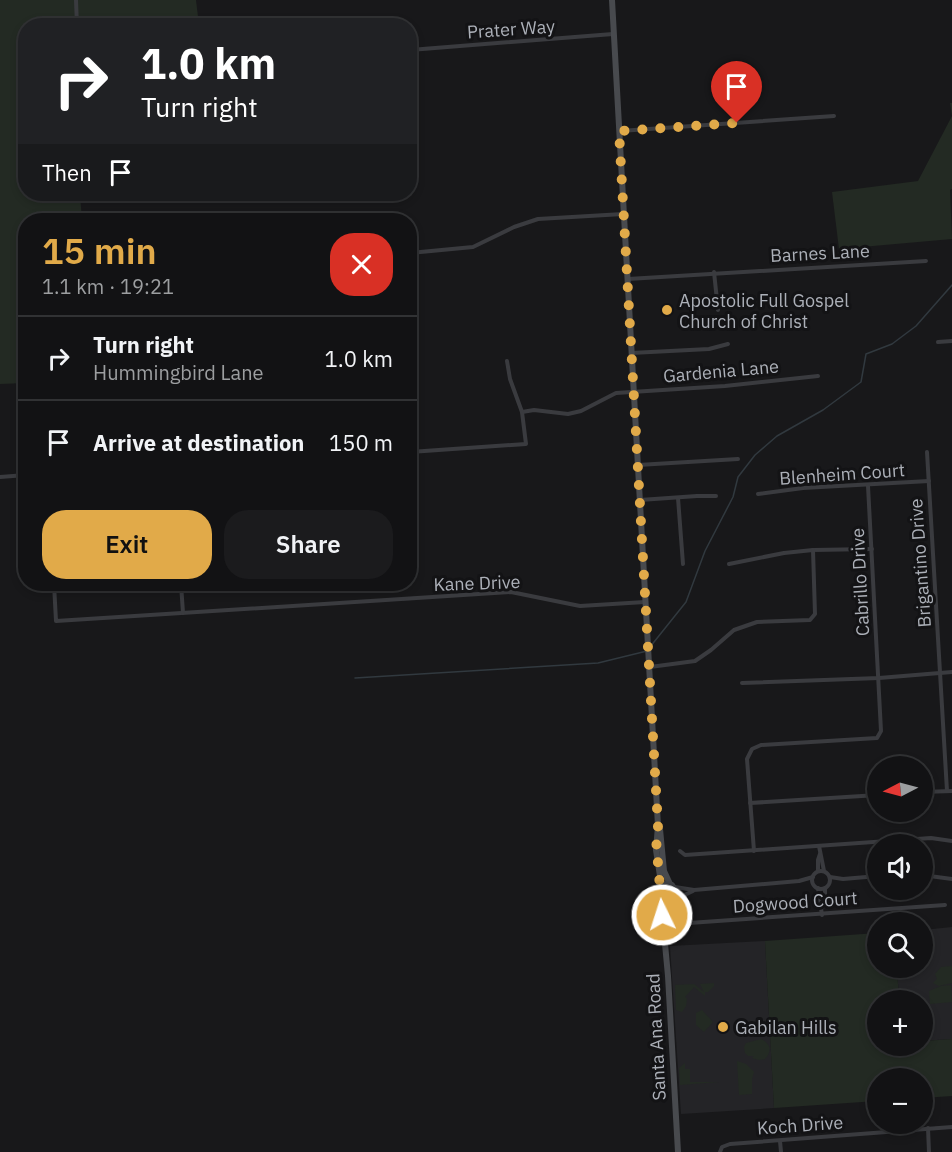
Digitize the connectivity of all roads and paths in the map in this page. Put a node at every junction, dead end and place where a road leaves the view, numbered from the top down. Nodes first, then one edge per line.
1 (76, 0) edge
2 (612, 0) edge
3 (77, 18) edge
4 (614, 34) junction
5 (417, 49) edge
6 (834, 116) dead end
7 (619, 131) junction
8 (623, 214) junction
9 (417, 252) edge
10 (926, 261) dead end
11 (714, 272) junction
12 (627, 279) junction
13 (718, 310) dead end
14 (952, 341) edge
15 (938, 342) dead end
16 (728, 344) dead end
17 (631, 353) junction
18 (507, 361) dead end
19 (819, 376) dead end
20 (633, 392) junction
21 (522, 412) junction
22 (417, 452) edge
23 (927, 452) dead end
24 (738, 459) dead end
25 (638, 465) junction
26 (18, 476) edge
27 (0, 477) edge
28 (929, 481) junction
29 (868, 486) junction
30 (758, 494) dead end
31 (716, 496) dead end
32 (678, 498) junction
33 (640, 500) junction
34 (872, 549) junction
35 (813, 550) junction
36 (683, 564) dead end
37 (729, 564) dead end
38 (54, 591) edge
39 (182, 591) edge
40 (645, 602) junction
41 (183, 613) junction
42 (649, 668) junction
43 (940, 672) junction
44 (952, 672) edge
45 (879, 678) junction
46 (742, 683) dead end
47 (950, 791) edge
48 (933, 792) edge
49 (867, 796) edge
50 (750, 803) junction
51 (658, 826) junction
52 (952, 842) edge
53 (819, 846) junction
54 (680, 851) dead end
55 (754, 851) junction
56 (821, 871) junction
57 (933, 876) edge
58 (813, 877) junction
59 (830, 877) junction
60 (867, 877) edge
61 (843, 879) junction
62 (952, 879) edge
63 (799, 881) junction
64 (813, 883) junction
65 (829, 884) junction
66 (672, 885) junction
67 (659, 887) junction
68 (818, 888) junction
69 (825, 888) junction
70 (694, 890) junction
71 (660, 901) junction
72 (672, 901) junction
73 (945, 905) dead end
74 (822, 908) junction
75 (822, 915) junction
76 (663, 919) junction
77 (684, 919) dead end
78 (952, 1127) edge
79 (933, 1128) edge
80 (867, 1133) edge
81 (928, 1134) edge
82 (780, 1141) junction
83 (678, 1152) edge
84 (720, 1152) edge
85 (781, 1152) edge
86 (929, 1152) edge

1 - 3 street
2 - 4 street, Santa Ana Road
4 - 5 street, Prater Way
4 - 7 street, Santa Ana Road
6 - 7 street
7 - 8 street, Santa Ana Road
8 - 9 street
8 - 12 street, Santa Ana Road
10 - 11 street, Barnes Lane
11 - 12 street, Barnes Lane
11 - 13 street
12 - 17 street, Santa Ana Road
14 - 15 street
16 - 17 street
17 - 20 street, Santa Ana Road
18 - 21 street
19 - 20 street, Gardenia Lane
20 - 21 street, Gardenia Lane
20 - 25 street, Santa Ana Road
21 - 22 street
23 - 28 street, Brigantino Drive
24 - 25 street
25 - 33 street, Santa Ana Road
26 - 27 street
28 - 29 street, Blenheim Court
28 - 43 street, Brigantino Drive
29 - 30 street, Blenheim Court
29 - 34 street, Cabrillo Drive
31 - 32 street
32 - 33 street
32 - 36 street
33 - 40 street, Santa Ana Road
34 - 35 street
34 - 45 street, Cabrillo Drive
35 - 37 street
35 - 42 street
38 - 41 street, Kane Drive
39 - 41 street
40 - 41 street, Kane Drive
40 - 42 street, Santa Ana Road
42 - 51 street, Santa Ana Road
43 - 44 street
43 - 45 street
43 - 47 street, Brigantino Drive
45 - 46 street
45 - 50 street, Cabrillo Drive
47 - 48 street
49 - 50 street
50 - 55 street
51 - 66 street, Santa Ana Road
51 - 67 street, Santa Ana Road
52 - 53 street
53 - 55 street
53 - 56 street
54 - 55 street
56 - 58 street
56 - 59 street
57 - 62 street
58 - 63 street
58 - 64 street
59 - 61 street
59 - 65 street
60 - 61 street
61 - 65 street
63 - 64 street
63 - 70 street
64 - 68 street
65 - 69 street
66 - 67 street
66 - 70 street
66 - 72 street, Santa Ana Road
67 - 71 street, Santa Ana Road
68 - 69 street
68 - 74 street
69 - 74 street
70 - 72 street
71 - 72 street
71 - 76 street, Santa Ana Road
72 - 76 street, Santa Ana Road
73 - 75 street, Dogwood Court
74 - 75 street
75 - 77 street, Dogwood Court
76 - 83 street, Santa Ana Road
78 - 79 street, Koch Drive
80 - 82 street, Koch Drive
81 - 86 street
82 - 84 street, Koch Drive
82 - 85 street

